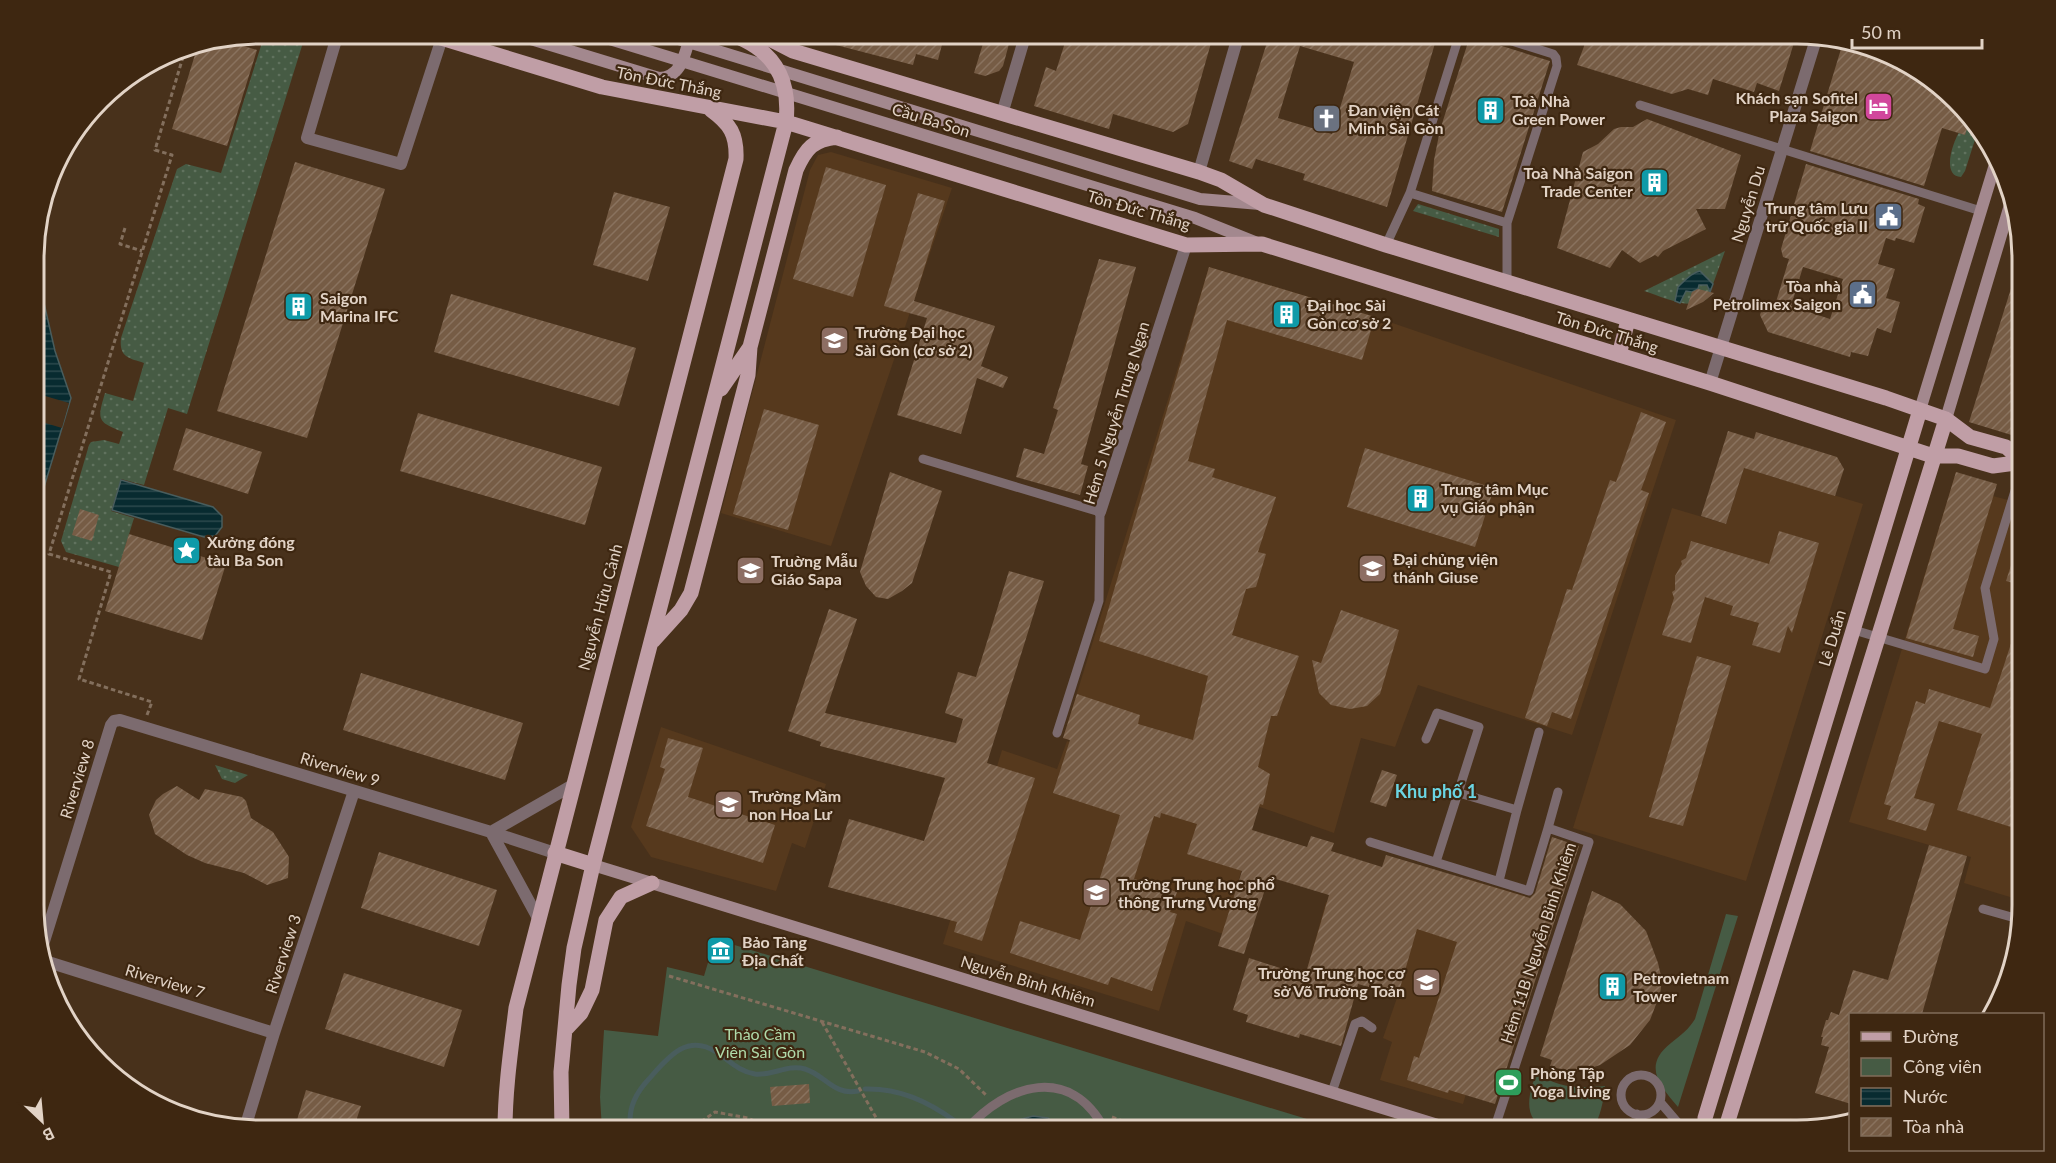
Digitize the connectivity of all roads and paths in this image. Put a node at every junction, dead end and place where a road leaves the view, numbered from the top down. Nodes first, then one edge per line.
1 (335, 44) edge
2 (440, 44) edge
3 (462, 44) edge
4 (546, 44) edge
5 (626, 44) edge
6 (688, 44) edge
7 (696, 44) edge
8 (751, 44) edge
9 (782, 44) edge
10 (1023, 44) edge
11 (1236, 44) edge
12 (1457, 44) edge
13 (1522, 44) edge
14 (1814, 44) edge
15 (183, 58) edge
16 (1640, 105) dead end
17 (707, 107) junction
18 (1002, 114) junction
19 (786, 122) junction
20 (838, 137) junction
21 (1782, 148) junction
22 (1993, 170) edge
23 (1199, 172) junction
24 (1410, 194) junction
25 (1263, 205) junction
26 (1981, 211) junction
27 (2007, 214) edge
28 (1507, 224) junction
29 (125, 228) dead end
30 (1186, 244) junction
31 (1262, 244) junction
32 (1386, 245) junction
33 (142, 251) junction
34 (1506, 283) junction
35 (1628, 320) junction
36 (750, 347) junction
37 (1722, 347) junction
38 (1618, 355) junction
39 (1710, 383) junction
40 (714, 399) junction
41 (1920, 410) junction
42 (1946, 419) junction
43 (1909, 448) junction
44 (2012, 453) edge
45 (1933, 456) junction
46 (923, 459) dead end
47 (2012, 464) edge
48 (2012, 497) edge
49 (1100, 513) junction
50 (1854, 630) junction
51 (1877, 638) junction
52 (651, 644) junction
53 (114, 722) joint
54 (143, 727) junction
55 (1539, 732) dead end
56 (1057, 733) dead end
57 (1426, 740) dead end
58 (573, 785) junction
59 (354, 791) junction
60 (1558, 792) dead end
61 (1459, 793) junction
62 (1800, 804) junction
63 (1517, 810) junction
64 (1823, 812) junction
65 (1548, 828) junction
66 (491, 832) junction
67 (1370, 842) dead end
68 (555, 853) junction
69 (1436, 862) junction
70 (593, 865) junction
71 (1499, 881) junction
72 (652, 883) junction
73 (1983, 909) dead end
74 (2012, 917) edge
75 (538, 918) junction
76 (46, 936) edge
77 (574, 948) junction
78 (598, 954) junction
79 (52, 963) edge
80 (669, 976) dead end
81 (822, 1022) junction
82 (1372, 1028) dead end
83 (565, 1030) junction
84 (274, 1033) junction
85 (1332, 1092) junction
86 (1660, 1102) junction
87 (994, 1105) junction
88 (1090, 1109) junction
89 (1637, 1114) junction
90 (248, 1119) edge
91 (505, 1120) edge
92 (562, 1120) edge
93 (703, 1120) edge
94 (752, 1120) edge
95 (877, 1120) edge
96 (977, 1120) edge
97 (1098, 1120) edge
98 (1119, 1120) edge
99 (1422, 1120) edge
100 (1497, 1120) edge
101 (1642, 1120) edge
102 (1675, 1120) edge
103 (1705, 1120) edge
104 (1728, 1120) edge

1 - 2 street
3 - 17 main road, Tôn Đức Thắng
4 - 6 main road
5 - 31 main road, Cầu Ba Son
7 - 25 main road, Cầu Ba Son
8 - 19 main road
9 - 18 main road, Tôn Đức Thắng
10 - 18 street
11 - 23 street
12 - 24 lane
13 - 28 lane
14 - 21 street, Nguyễn Du
15 - 33 path
16 - 21 lane
17 - 19 main road, Tôn Đức Thắng
17 - 58 main road, Nguyễn Hữu Cảnh
18 - 23 main road, Tôn Đức Thắng
19 - 20 main road, Tôn Đức Thắng
19 - 40 main road
20 - 30 main road, Tôn Đức Thắng
20 - 36 main road
21 - 26 lane
21 - 37 street, Nguyễn Du
22 - 26 main road, Lê Duẩn
23 - 25 main road, Tôn Đức Thắng
24 - 28 lane
24 - 32 lane
25 - 32 main road, Tôn Đức Thắng
26 - 41 main road, Lê Duẩn
27 - 42 main road
28 - 34 lane
29 - 33 path
30 - 31 main road, Tôn Đức Thắng
30 - 49 street, Hẻm 5 Nguyễn Trung Ngạn
31 - 38 main road, Tôn Đức Thắng
32 - 34 main road, Tôn Đức Thắng
33 - 54 path
34 - 35 main road, Tôn Đức Thắng
35 - 37 main road, Tôn Đức Thắng
35 - 38 main road
36 - 40 main road
36 - 52 main road
37 - 39 street, Nguyễn Du
37 - 41 main road, Tôn Đức Thắng
38 - 39 main road, Tôn Đức Thắng
39 - 43 main road, Tôn Đức Thắng
40 - 52 main road
41 - 42 main road, Tôn Đức Thắng
41 - 43 main road, Lê Duẩn
42 - 44 main road, Tôn Đức Thắng
42 - 45 main road
43 - 45 main road, Tôn Đức Thắng
43 - 50 main road, Lê Duẩn
45 - 47 main road, Tôn Đức Thắng
45 - 51 main road
46 - 49 lane
48 - 51 lane
49 - 56 lane, Hẻm 5 Nguyễn Trung Ngạn
50 - 51 lane
50 - 62 main road, Lê Duẩn
51 - 64 main road
52 - 70 main road
53 - 54 street, Riverview 9
53 - 76 street, Riverview 8
54 - 59 street, Riverview 9
55 - 63 lane
57 - 61 lane
58 - 66 street
58 - 68 main road, Nguyễn Hữu Cảnh
59 - 66 street, Riverview 9
59 - 84 street, Riverview 3
60 - 65 lane, Hẻm 11B Nguyễn Bỉnh Khiêm
61 - 63 lane
61 - 69 lane
62 - 64 main road
62 - 103 main road, Lê Duẩn
63 - 71 lane
64 - 104 main road
65 - 71 lane
65 - 100 lane, Hẻm 11B Nguyễn Bỉnh Khiêm
66 - 68 street, Riverview 9
66 - 75 street
67 - 69 lane
68 - 70 main road
68 - 75 main road, Nguyễn Hữu Cảnh
69 - 71 lane
70 - 72 main road, Nguyễn Bỉnh Khiêm
70 - 77 main road
72 - 78 main road
72 - 85 main road, Nguyễn Bỉnh Khiêm
73 - 74 lane
75 - 91 main road, Nguyễn Hữu Cảnh
77 - 78 main road
77 - 83 main road
78 - 83 main road
79 - 84 street, Riverview 7
80 - 81 path
81 - 87 path
81 - 95 path
82 - 85 lane
83 - 92 main road
84 - 90 street, Riverview 3
85 - 99 main road, Nguyễn Bỉnh Khiêm
86 - 89 lane
86 - 89 lane
86 - 102 lane
87 - 88 lane
87 - 96 lane
88 - 97 lane
88 - 98 path
89 - 101 lane
93 - 94 path

